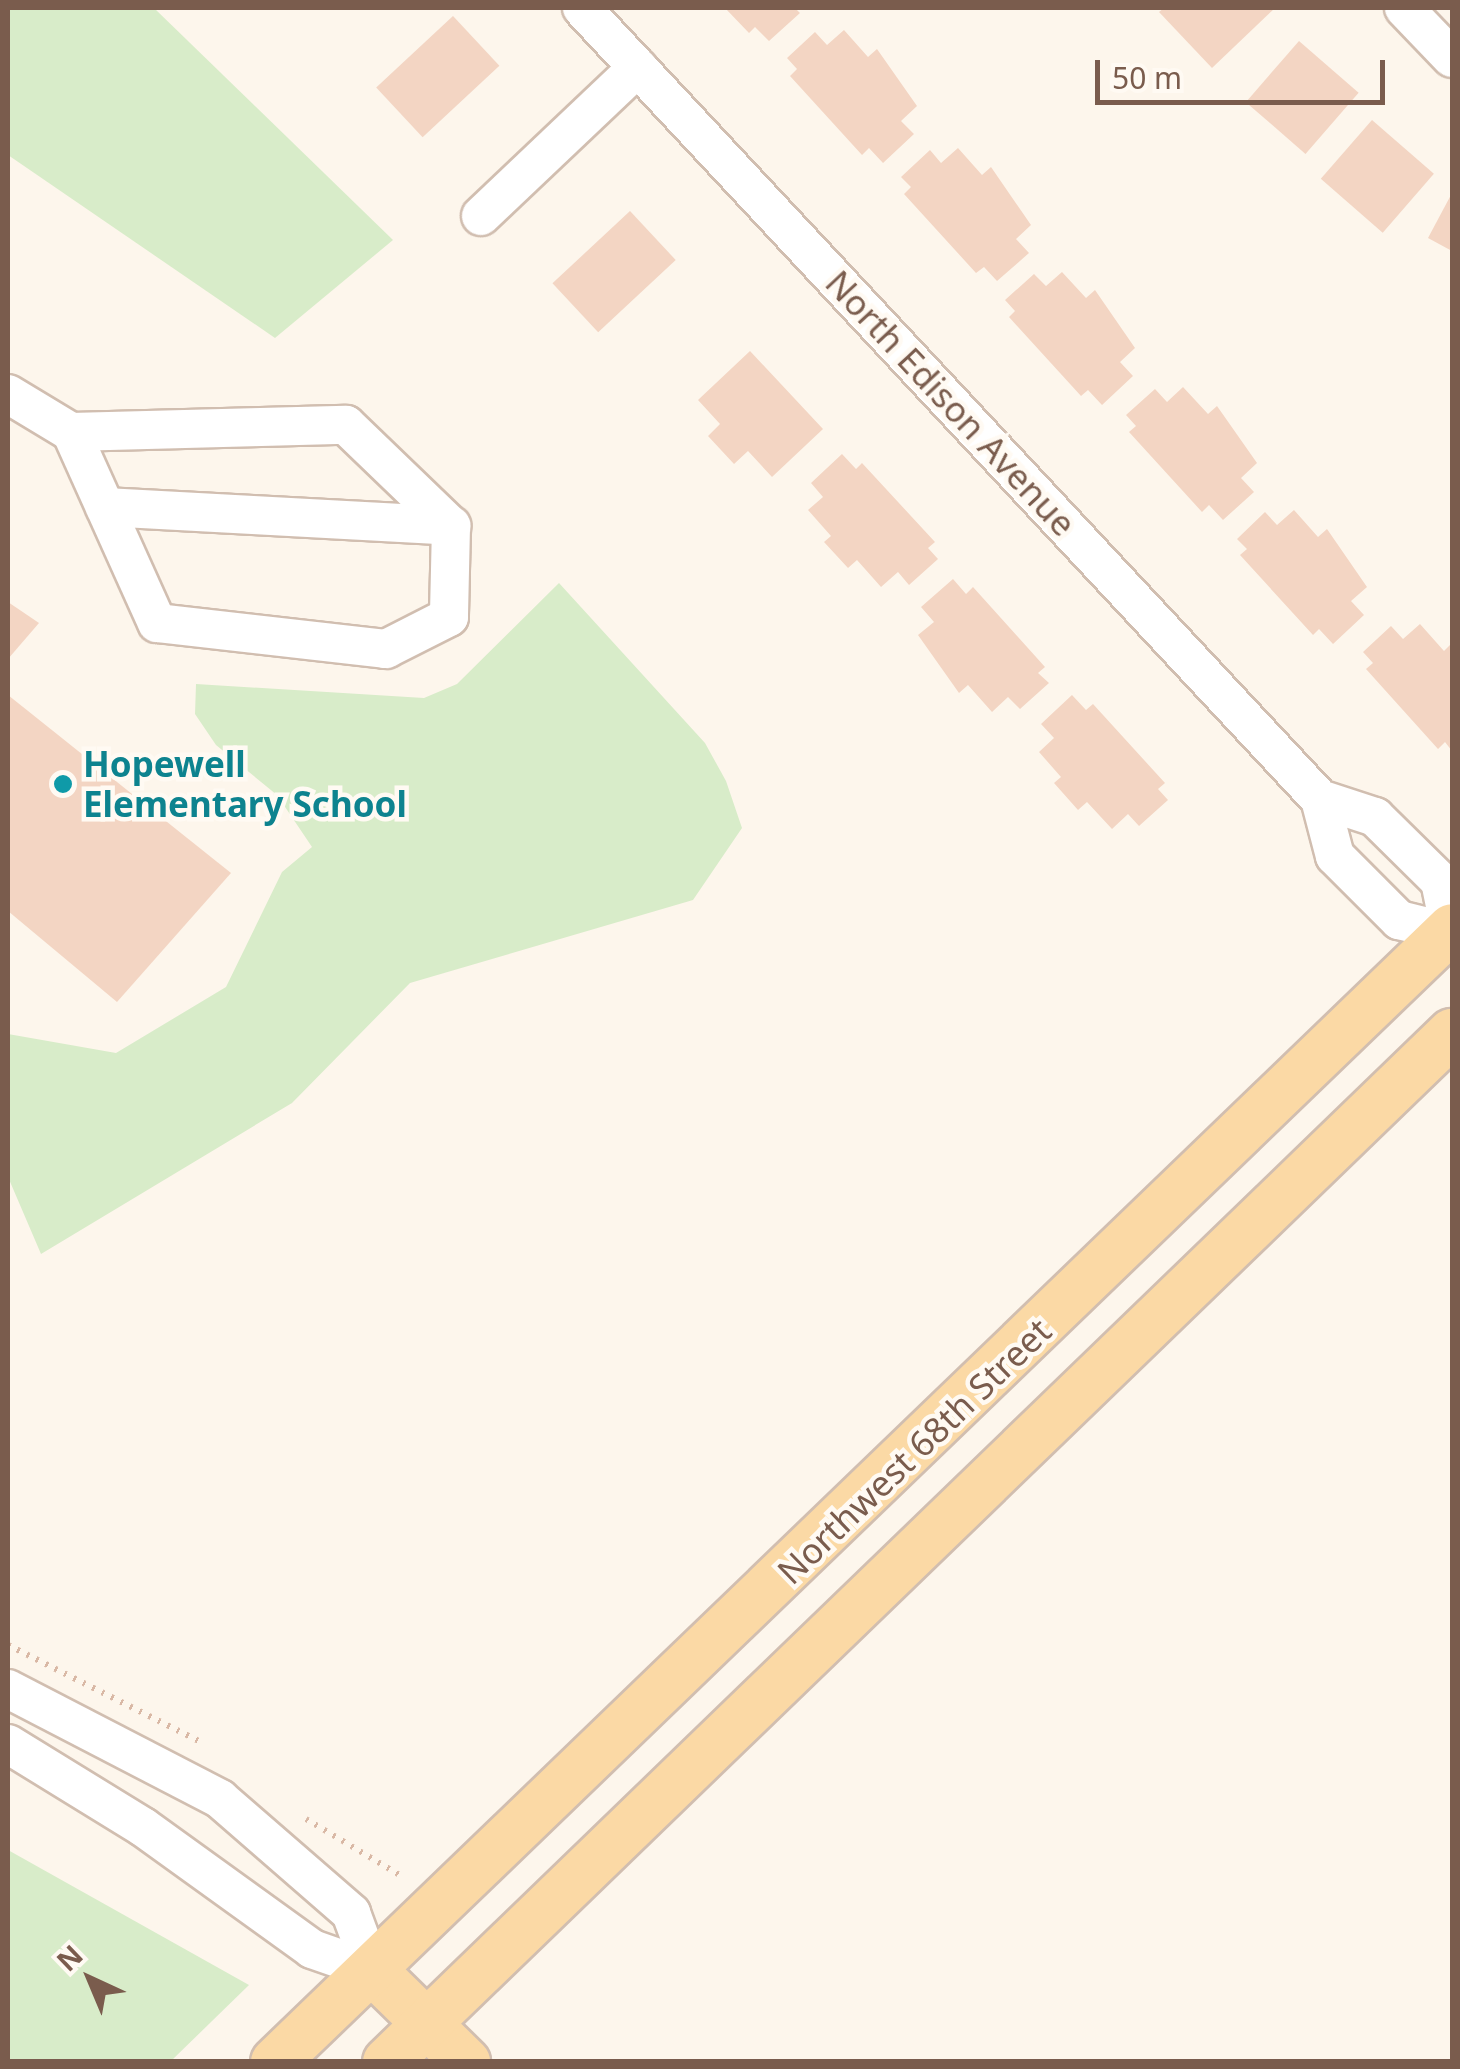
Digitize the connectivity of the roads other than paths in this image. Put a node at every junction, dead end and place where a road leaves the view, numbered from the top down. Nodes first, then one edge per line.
1 (582, 8) edge
2 (1404, 8) edge
3 (1452, 58) edge
4 (638, 68) junction
5 (481, 216) dead end
6 (8, 394) edge
7 (71, 432) junction
8 (104, 507) junction
9 (451, 526) junction
10 (1320, 798) junction
11 (1452, 930) edge
12 (1452, 1032) edge
13 (718, 1642) junction
14 (8, 1689) edge
15 (769, 1698) junction
16 (8, 1744) edge
17 (372, 1970) junction
18 (425, 2025) junction
19 (274, 2062) edge
20 (387, 2062) edge
21 (466, 2062) edge

1 - 4 street, North Edison Avenue
2 - 3 street
4 - 5 street
4 - 10 street, North Edison Avenue
6 - 7 street
7 - 8 street
7 - 9 street
8 - 9 street
8 - 9 street
10 - 11 street, North Edison Avenue
10 - 11 street, North Edison Avenue
11 - 13 main road, Northwest 68th Street
12 - 15 main road
13 - 15 main road
13 - 17 main road, Northwest 68th Street
14 - 17 street
15 - 18 main road
16 - 17 street
17 - 18 main road
17 - 19 main road, Northwest 68th Street
18 - 20 main road
18 - 21 main road

